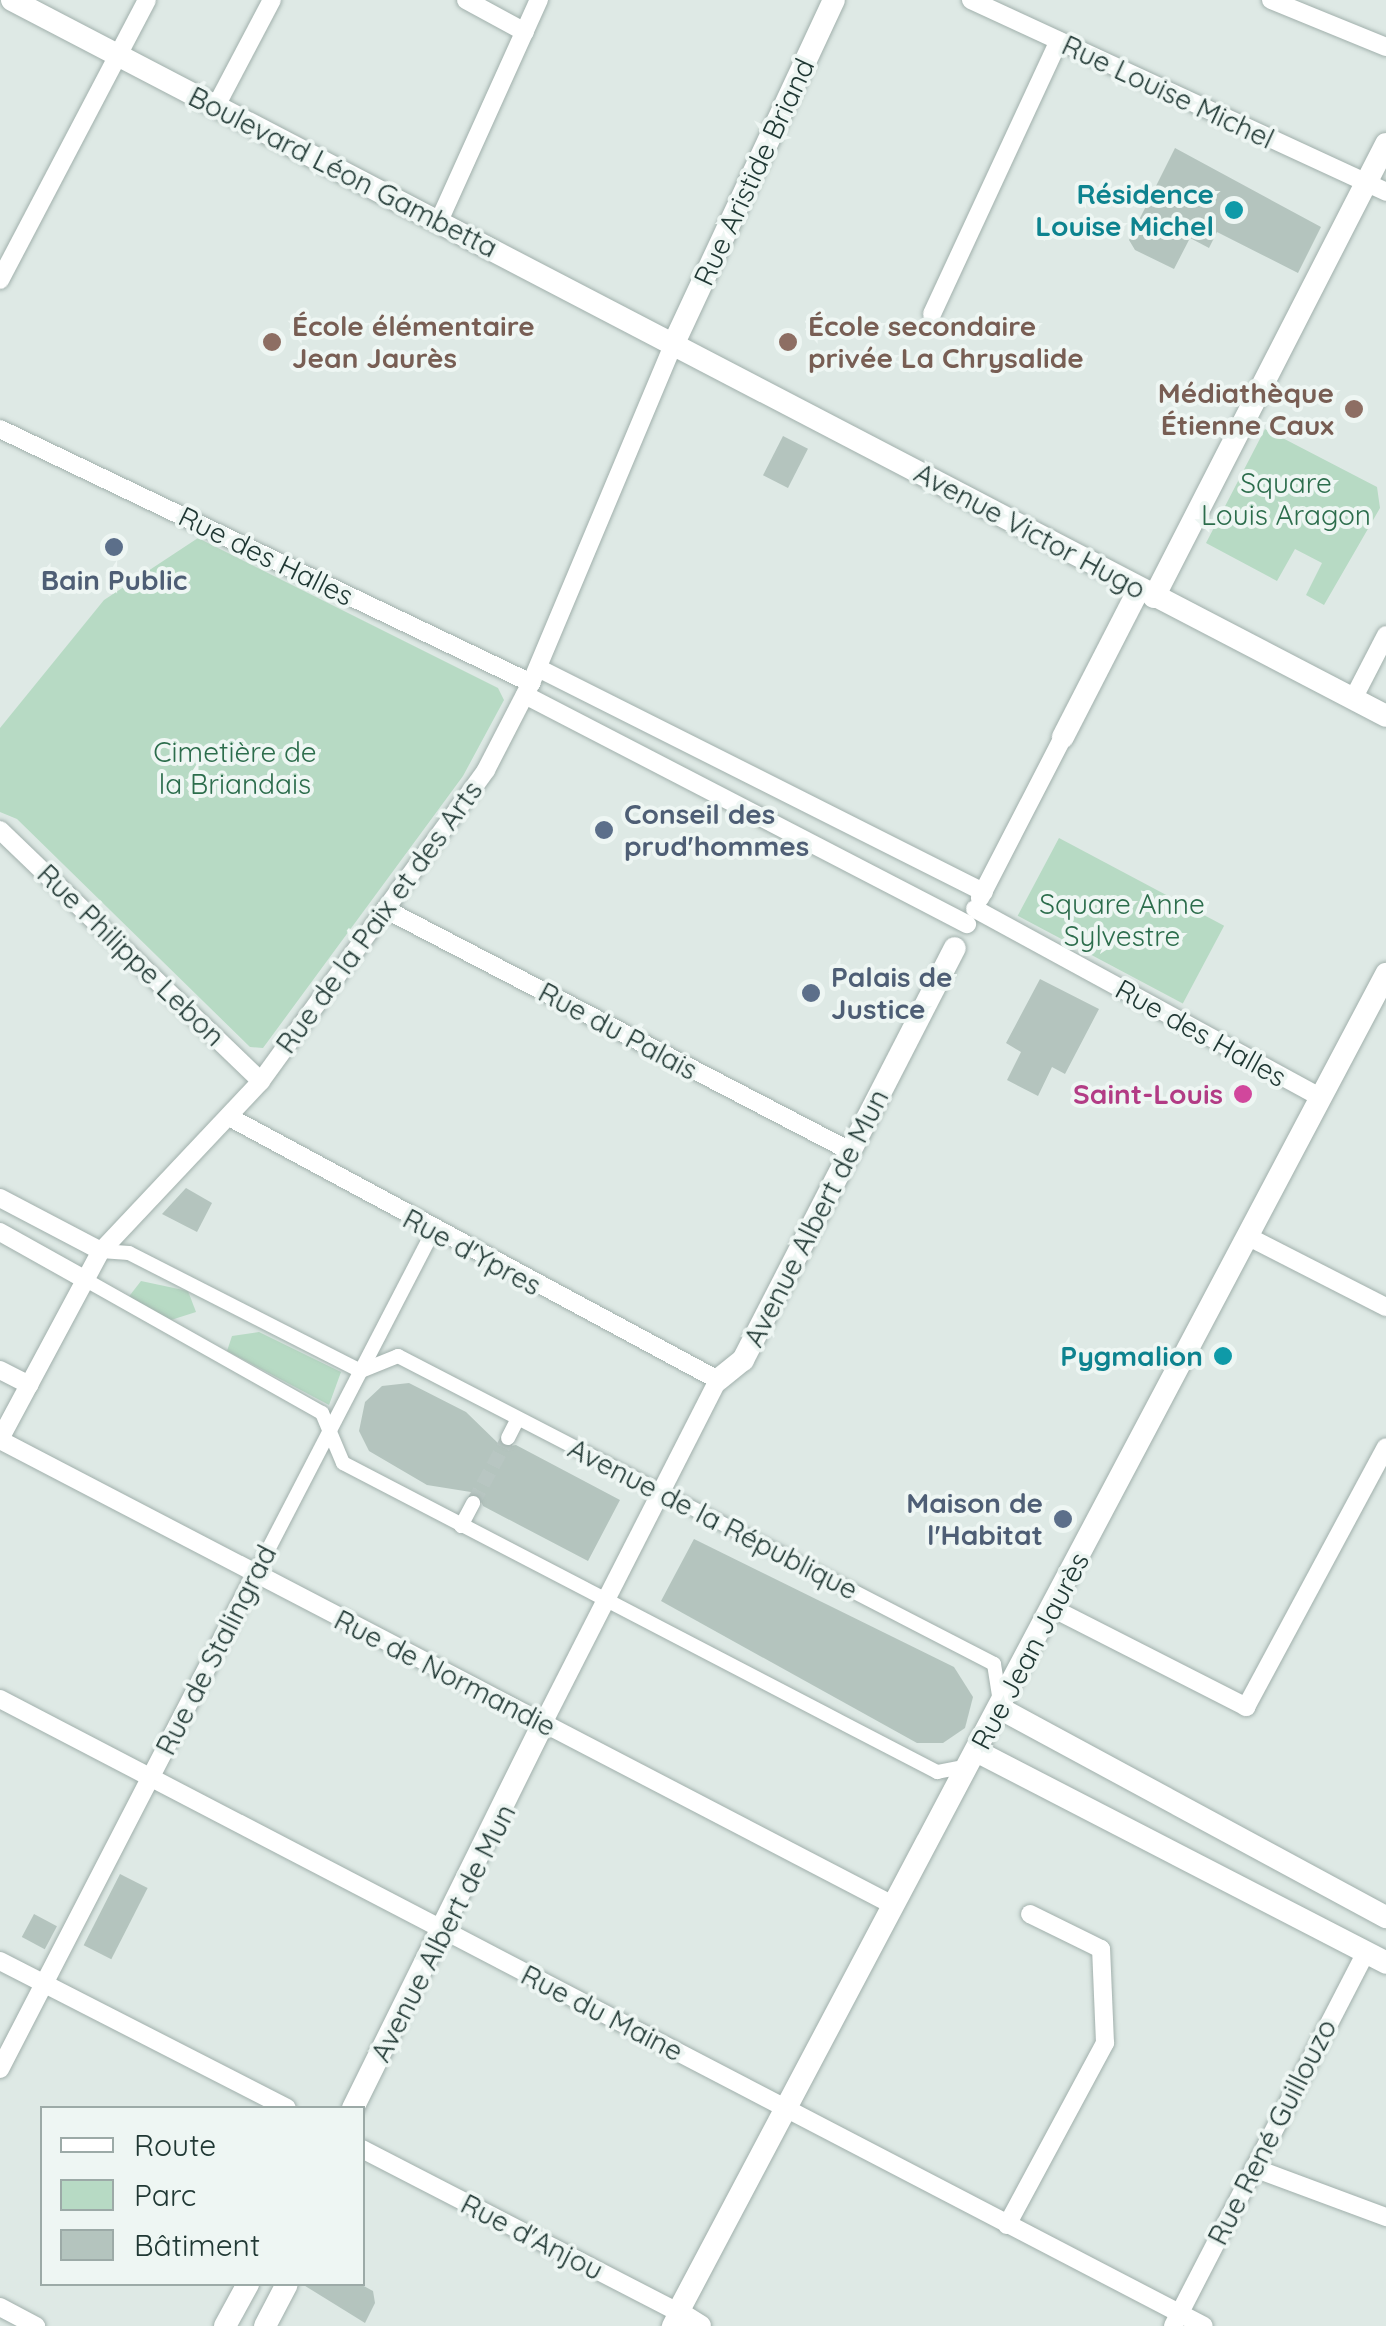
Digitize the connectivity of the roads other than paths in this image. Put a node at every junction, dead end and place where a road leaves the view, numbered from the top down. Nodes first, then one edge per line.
1 (12, 0) edge
2 (147, 0) edge
3 (272, 0) edge
4 (466, 0) edge
5 (539, 0) edge
6 (834, 0) edge
7 (971, 0) edge
8 (1272, 0) edge
9 (525, 32) junction
10 (1059, 41) junction
11 (1386, 47) edge
12 (118, 55) junction
13 (216, 106) junction
14 (1386, 144) edge
15 (1376, 188) edge
16 (439, 222) junction
17 (0, 280) edge
18 (932, 314) dead end
19 (674, 344) junction
20 (0, 429) edge
21 (1146, 593) junction
22 (1386, 635) edge
23 (531, 682) junction
24 (1353, 700) junction
25 (1386, 716) edge
26 (1063, 737) joint
27 (0, 830) edge
28 (984, 892) junction
29 (385, 909) junction
30 (971, 917) junction
31 (955, 948) joint
32 (1385, 977) edge
33 (260, 1081) junction
34 (1321, 1098) junction
35 (231, 1118) junction
36 (850, 1152) junction
37 (0, 1198) edge
38 (0, 1232) edge
39 (432, 1232) junction
40 (1248, 1237) junction
41 (101, 1251) junction
42 (84, 1279) junction
43 (1386, 1307) edge
44 (0, 1370) edge
45 (361, 1371) junction
46 (718, 1380) junction
47 (28, 1384) junction
48 (518, 1418) junction
49 (333, 1425) junction
50 (508, 1438) tunnel mouth
51 (0, 1440) edge
52 (1386, 1447) edge
53 (662, 1490) junction
54 (473, 1503) tunnel mouth
55 (461, 1526) junction
56 (255, 1575) junction
57 (602, 1600) junction
58 (1054, 1609) junction
59 (0, 1699) edge
60 (1001, 1709) junction
61 (543, 1724) junction
62 (971, 1760) junction
63 (150, 1777) junction
64 (891, 1904) junction
65 (1030, 1914) dead end
66 (1385, 1915) edge
67 (444, 1932) junction
68 (1376, 1957) edge
69 (0, 1961) edge
70 (40, 1991) junction
71 (0, 2070) edge
72 (283, 2106) edge
73 (355, 2106) edge
74 (785, 2108) junction
75 (365, 2151) edge
76 (1254, 2168) junction
77 (1386, 2217) edge
78 (1007, 2225) junction
79 (247, 2286) edge
80 (286, 2286) edge
81 (0, 2308) edge
82 (675, 2319) edge
83 (1176, 2320) edge
84 (36, 2326) edge
85 (225, 2326) edge
86 (265, 2326) edge
87 (700, 2326) edge
88 (1204, 2326) edge

1 - 12 street, Boulevard Léon Gambetta
2 - 12 street
3 - 13 street
4 - 9 street
5 - 9 street
6 - 19 street, Rue Aristide Briand
7 - 10 street, Rue Louise Michel
8 - 11 street
9 - 16 street
10 - 15 street, Rue Louise Michel
10 - 18 street
12 - 13 street, Boulevard Léon Gambetta
12 - 17 street
13 - 16 street, Boulevard Léon Gambetta
14 - 15 street, Avenue Albert de Mun
15 - 21 street, Avenue Albert de Mun
16 - 19 street, Boulevard Léon Gambetta
19 - 21 street, Avenue Victor Hugo
19 - 23 street, Rue de la Paix et des Arts
20 - 23 street, Rue des Halles
21 - 24 street, Avenue Victor Hugo
21 - 26 street, Avenue Albert de Mun
22 - 24 street
23 - 28 street, Rue des Halles
23 - 29 street, Rue de la Paix et des Arts
23 - 30 street, Rue des Halles
24 - 25 street, Avenue Victor Hugo
26 - 28 street, Avenue Albert de Mun
27 - 33 street, Rue Philippe Lebon
28 - 30 street, Avenue Albert de Mun
29 - 33 street, Rue de la Paix et des Arts
29 - 36 street, Rue du Palais
30 - 31 street, Avenue Albert de Mun
30 - 34 street, Rue des Halles
31 - 36 street, Avenue Albert de Mun
32 - 34 street, Rue Jean Jaurès
33 - 35 street, Rue de la Paix et des Arts
34 - 40 street, Rue Jean Jaurès
35 - 39 street, Rue d'Ypres
35 - 41 street, Rue de la Paix et des Arts
36 - 46 street, Avenue Albert de Mun
37 - 41 street
38 - 42 street
39 - 45 street, Rue de Stalingrad
39 - 46 street, Rue d'Ypres
40 - 43 street
40 - 58 street, Rue Jean Jaurès
41 - 42 street, Rue de la Paix et des Arts
41 - 45 street
42 - 47 street, Rue de la Paix et des Arts
42 - 49 street
44 - 47 street
45 - 48 street, Avenue de la République
45 - 49 street, Rue de Stalingrad
46 - 53 street, Avenue Albert de Mun
47 - 51 street, Rue de la Paix et des Arts
48 - 50 street
48 - 53 street, Avenue de la République
49 - 55 street
49 - 56 street, Rue de Stalingrad
51 - 56 street, Rue de Normandie
52 - 58 street
53 - 57 street, Avenue Albert de Mun
53 - 60 street, Avenue de la République
54 - 55 street
55 - 57 street
56 - 61 street, Rue de Normandie
56 - 63 street, Rue de Stalingrad
57 - 61 street, Avenue Albert de Mun
57 - 62 street
58 - 60 street, Rue Jean Jaurès
59 - 63 street, Rue du Maine
60 - 62 street, Rue Jean Jaurès
60 - 66 street
61 - 64 street, Rue de Normandie
61 - 67 street, Avenue Albert de Mun
62 - 64 street, Rue Jean Jaurès
62 - 68 street
63 - 67 street, Rue du Maine
63 - 70 street, Rue de Stalingrad
64 - 74 street, Rue Jean Jaurès
65 - 78 street
67 - 73 street, Avenue Albert de Mun
67 - 74 street, Rue du Maine
68 - 76 street, Rue René Guillouzo
69 - 70 street
70 - 71 street, Rue de Stalingrad
70 - 72 street
74 - 78 street, Rue du Maine
74 - 82 street, Rue Jean Jaurès
75 - 82 street, Rue d'Anjou
76 - 77 street
76 - 83 street, Rue René Guillouzo
78 - 83 street, Rue du Maine
79 - 85 street
80 - 86 street
81 - 84 street
82 - 87 street, Rue d'Anjou
83 - 88 street, Rue du Maine

